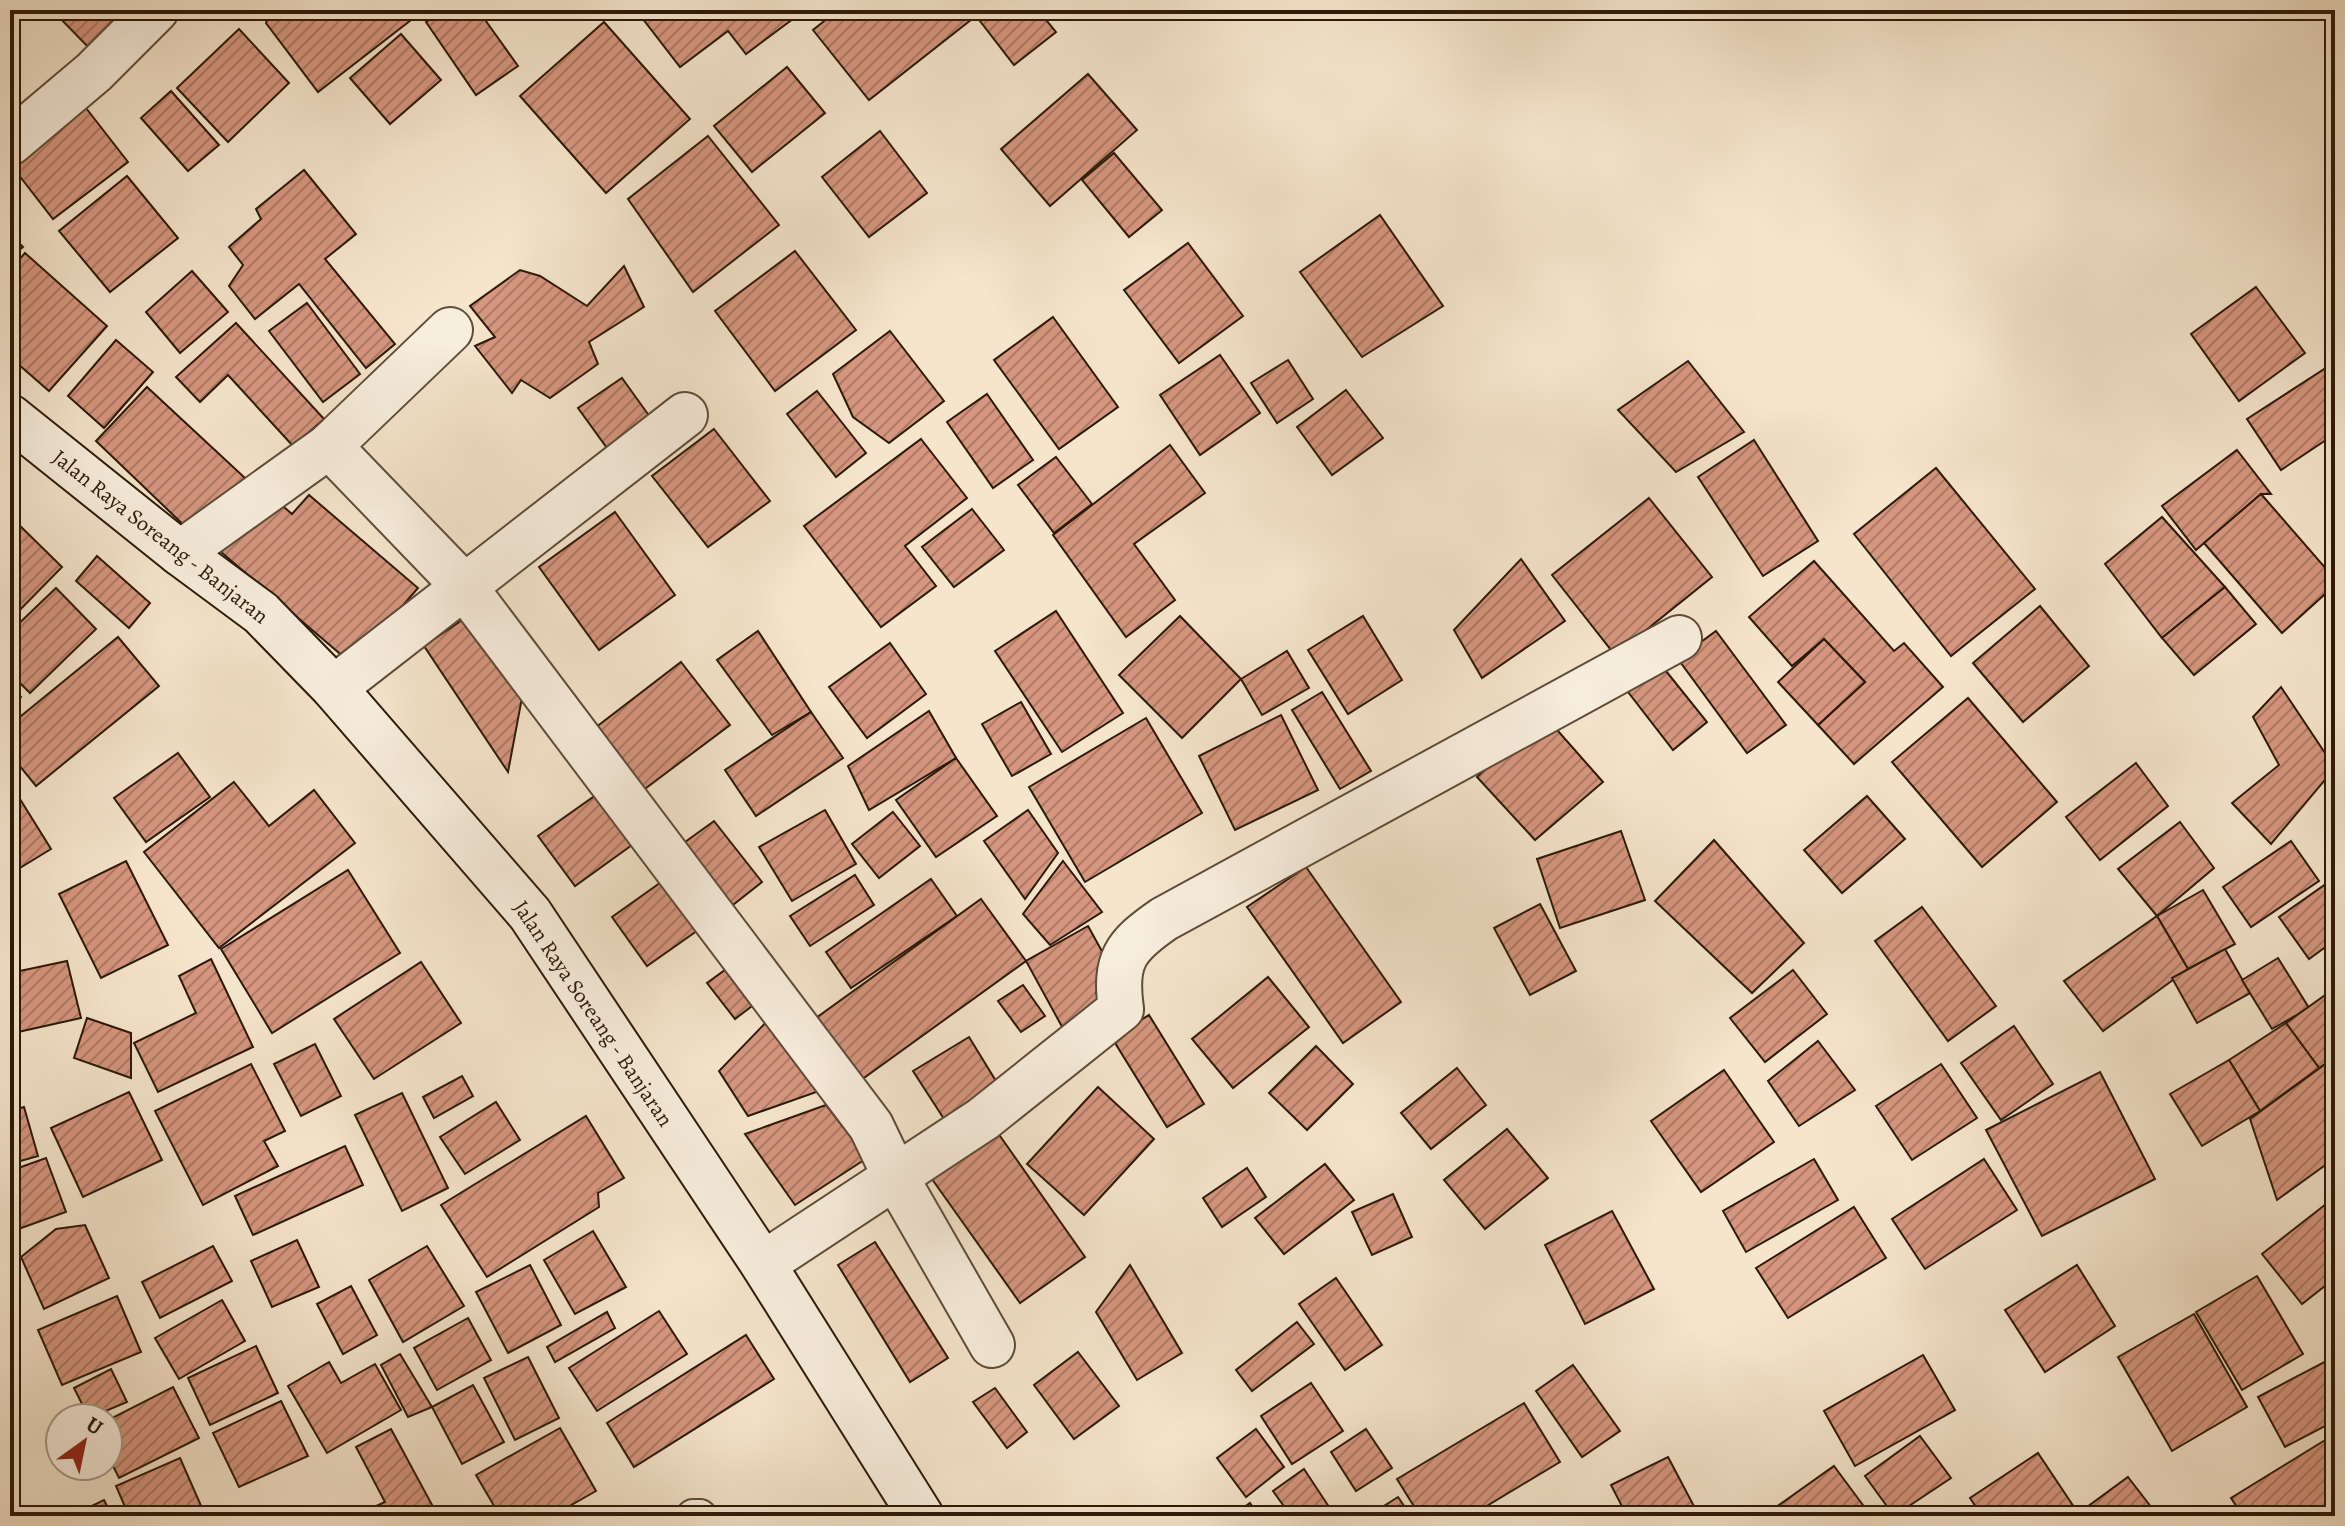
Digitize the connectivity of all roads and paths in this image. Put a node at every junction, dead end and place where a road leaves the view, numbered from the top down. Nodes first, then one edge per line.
1 (156, 10) edge
2 (10, 143) edge
3 (450, 330) dead end
4 (685, 415) dead end
5 (10, 417) edge
6 (329, 446) junction
7 (180, 553) junction
8 (463, 585) junction
9 (1679, 638) dead end
10 (334, 688) junction
11 (895, 1176) junction
12 (763, 1264) junction
13 (992, 1345) dead end
14 (693, 1516) edge
15 (700, 1516) edge
16 (921, 1516) edge

1 - 2 street
3 - 6 street
4 - 8 street
5 - 7 street, Jalan Raya Soreang - Banjaran
6 - 7 street
6 - 8 street
7 - 10 street, Jalan Raya Soreang - Banjaran
8 - 10 street
8 - 11 street
9 - 11 street
10 - 12 street, Jalan Raya Soreang - Banjaran
11 - 12 street
11 - 13 street
12 - 16 street, Jalan Raya Soreang - Banjaran
14 - 15 lane

